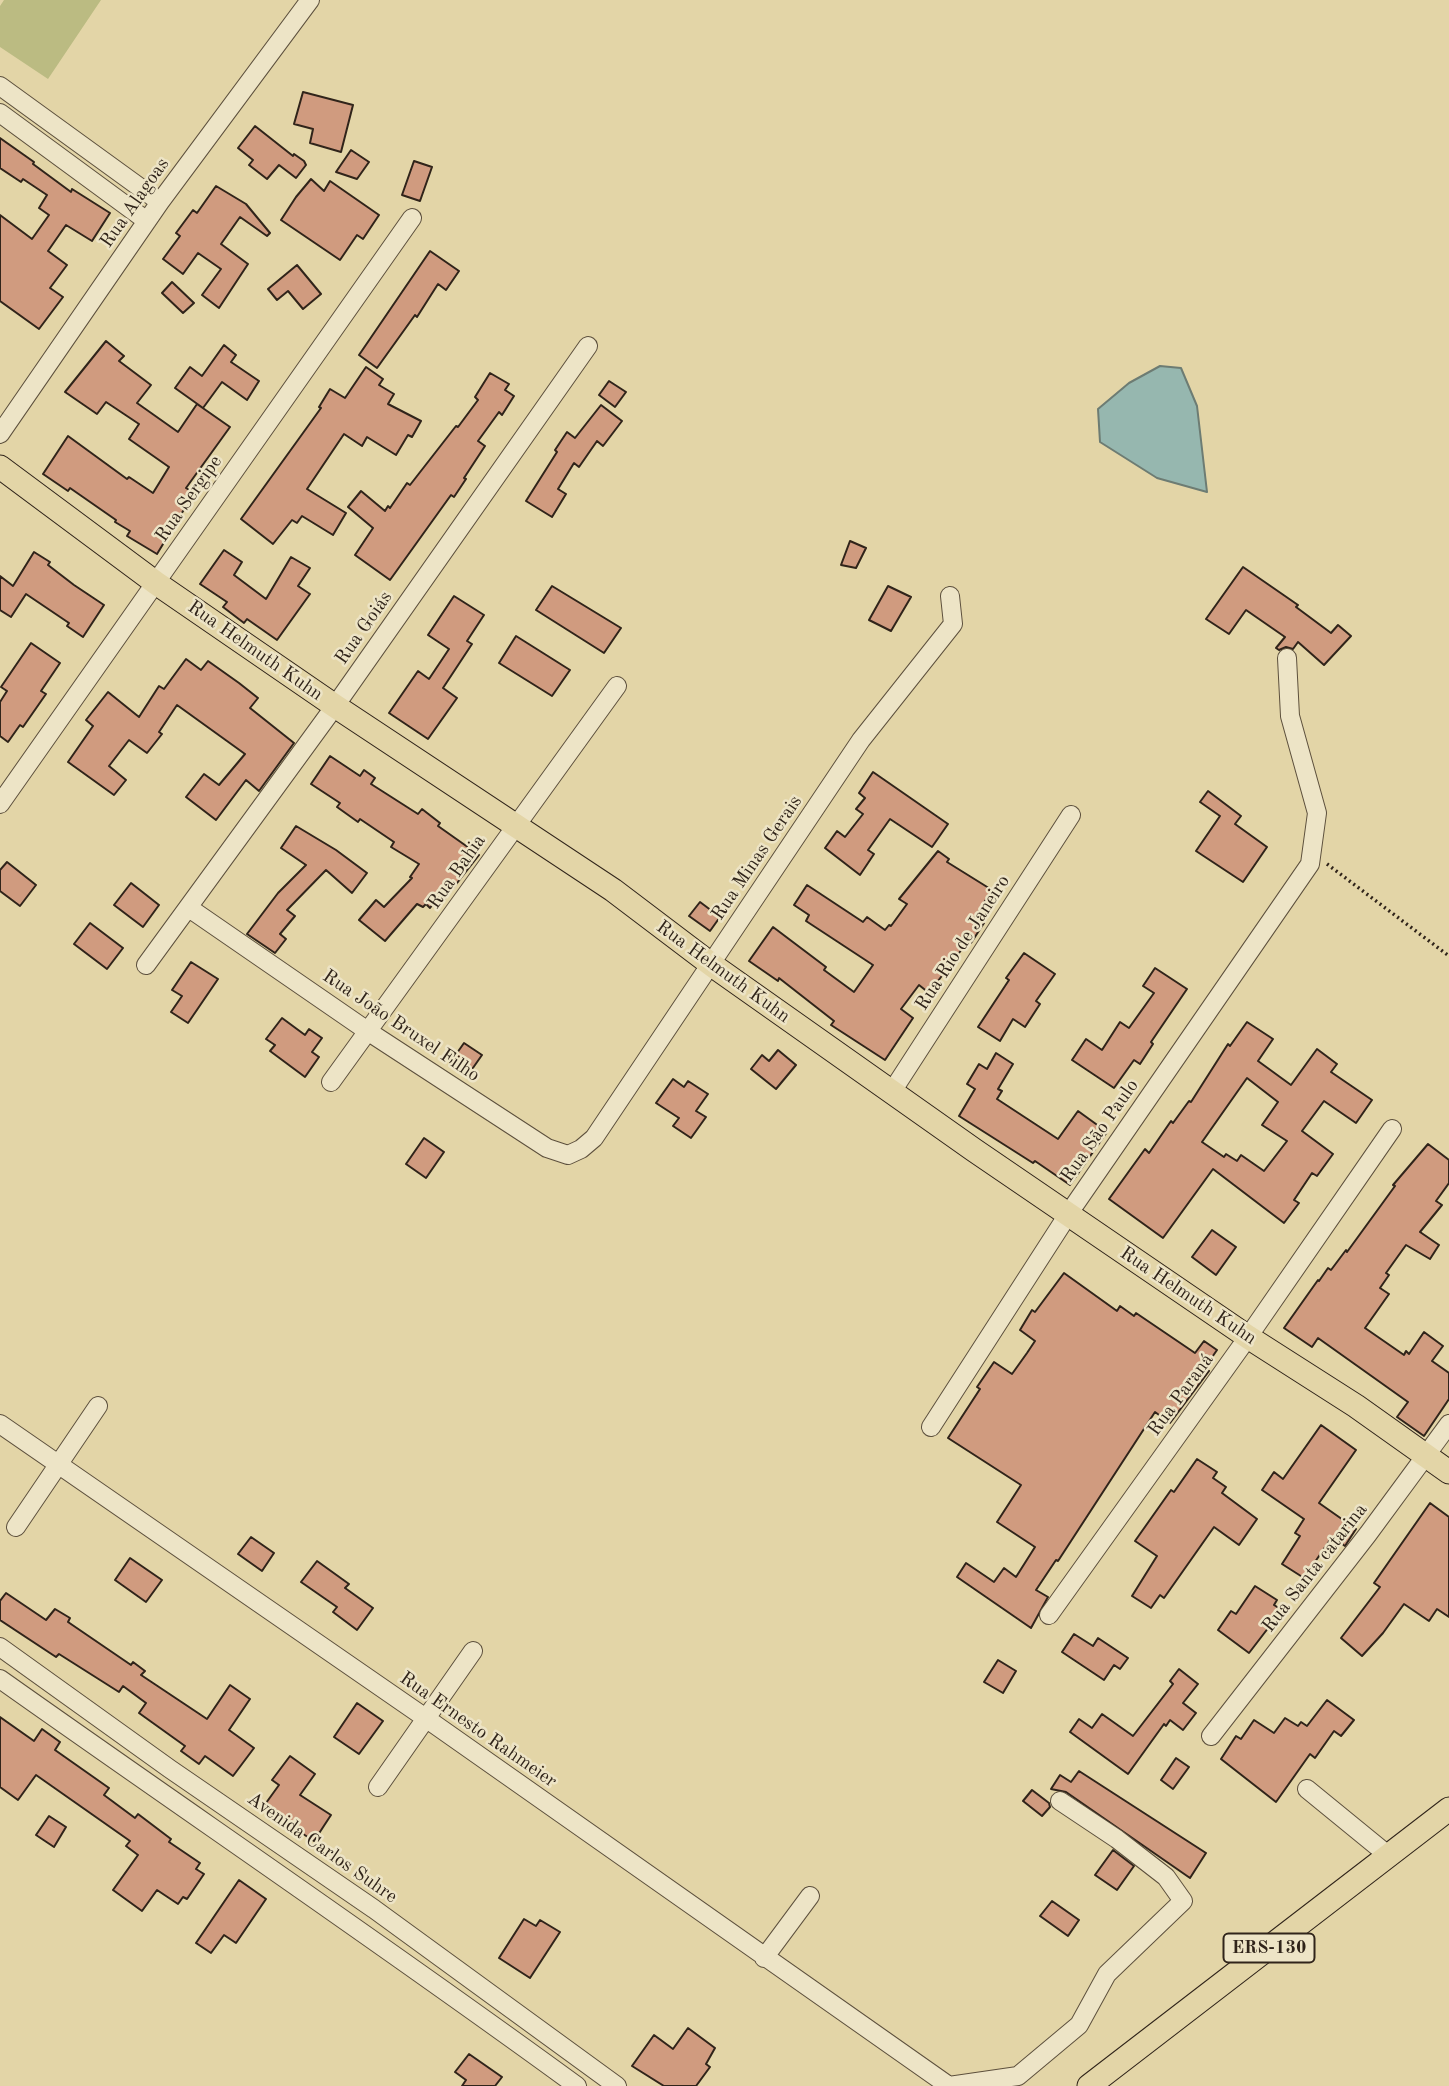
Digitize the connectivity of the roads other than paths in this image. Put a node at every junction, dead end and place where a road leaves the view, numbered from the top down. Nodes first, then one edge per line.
1 (287, 0) edge
2 (306, 5) edge
3 (0, 86) edge
4 (0, 113) edge
5 (160, 202) junction
6 (412, 218) dead end
7 (147, 221) junction
8 (588, 346) dead end
9 (0, 434) edge
10 (0, 467) edge
11 (156, 583) junction
12 (950, 596) dead end
13 (1287, 659) dead end
14 (617, 686) dead end
15 (335, 706) junction
16 (0, 804) edge
17 (1071, 815) dead end
18 (516, 826) junction
19 (189, 908) junction
20 (146, 965) dead end
21 (712, 965) junction
22 (369, 1032) junction
23 (331, 1082) dead end
24 (891, 1093) junction
25 (1392, 1129) dead end
26 (594, 1139) joint
27 (1069, 1213) junction
28 (1248, 1337) junction
29 (98, 1406) dead end
30 (0, 1424) edge
31 (1449, 1424) edge
32 (930, 1427) dead end
33 (1428, 1456) junction
34 (58, 1464) junction
35 (1449, 1472) edge
36 (16, 1527) dead end
37 (1049, 1615) dead end
38 (0, 1647) edge
39 (472, 1651) dead end
40 (0, 1679) edge
41 (426, 1719) junction
42 (1211, 1736) dead end
43 (378, 1787) dead end
44 (1307, 1789) dead end
45 (1060, 1801) dead end
46 (1449, 1809) edge
47 (1389, 1856) junction
48 (314, 1868) junction
49 (299, 1890) junction
50 (810, 1896) dead end
51 (764, 1958) junction
52 (930, 2079) edge
53 (1015, 2081) edge
54 (577, 2086) edge
55 (618, 2086) edge
56 (1089, 2086) edge

1 - 2 street
2 - 5 street, Rua Alagoas
3 - 5 street
4 - 7 street
5 - 7 street, Rua Alagoas
6 - 11 street, Rua Sergipe
7 - 9 street, Rua Alagoas
8 - 15 street, Rua Goiás
10 - 11 main road, Rua Helmuth Kuhn
11 - 15 main road, Rua Helmuth Kuhn
11 - 16 street, Rua Sergipe
12 - 21 street, Rua Minas Gerais
13 - 27 street, Rua São Paulo
14 - 18 street, Rua Bahia
15 - 18 main road, Rua Helmuth Kuhn
15 - 19 street, Rua Goiás
17 - 24 street, Rua Rio de Janeiro
18 - 21 main road, Rua Helmuth Kuhn
18 - 22 street, Rua Bahia
19 - 20 street, Rua Goiás
19 - 22 street, Rua João Bruxel Filho
21 - 24 main road, Rua Helmuth Kuhn
21 - 26 street, Rua Minas Gerais
22 - 23 street, Rua Bahia
22 - 26 street, Rua João Bruxel Filho
24 - 27 main road, Rua Helmuth Kuhn
25 - 28 street, Rua Paraná
27 - 28 main road, Rua Helmuth Kuhn
27 - 32 street, Rua São Paulo
28 - 33 main road, Rua Helmuth Kuhn
28 - 37 street, Rua Paraná
29 - 34 street
30 - 34 street, Rua Ernesto Rahmeier
31 - 33 street, Rua Santa catarina
33 - 35 main road, Rua Helmuth Kuhn
33 - 42 street, Rua Santa catarina
34 - 36 street
34 - 41 street, Rua Ernesto Rahmeier
38 - 48 street, Avenida Carlos Suhre
39 - 41 street
40 - 49 street
41 - 43 street
41 - 51 street, Rua Ernesto Rahmeier
44 - 47 street
45 - 53 street
46 - 47 main road, ERS-130
47 - 56 main road, ERS-130
48 - 49 street
48 - 55 street, Avenida Carlos Suhre
49 - 54 street
50 - 51 street
51 - 52 street, Rua Ernesto Rahmeier
52 - 53 street, Rua Ernesto Rahmeier

